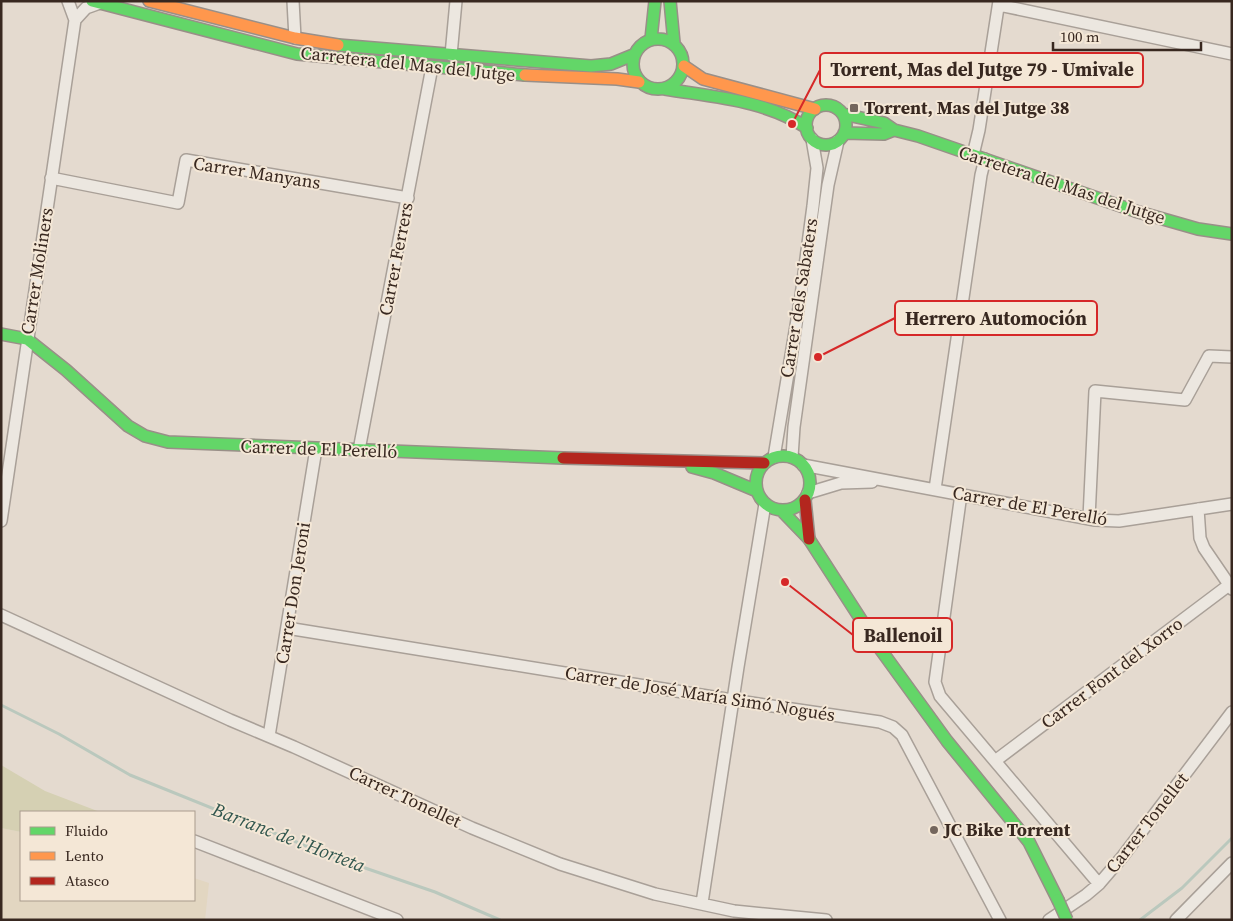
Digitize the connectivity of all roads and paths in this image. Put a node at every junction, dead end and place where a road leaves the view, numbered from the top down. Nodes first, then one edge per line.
1 (68, 1) edge
2 (148, 1) edge
3 (293, 1) edge
4 (456, 1) edge
5 (655, 1) edge
6 (670, 1) edge
7 (96, 2) edge
8 (999, 3) edge
9 (75, 20) junction
10 (295, 38) junction
11 (651, 39) junction
12 (674, 44) junction
13 (1232, 54) edge
14 (633, 55) junction
15 (451, 56) junction
16 (684, 66) junction
17 (432, 67) junction
18 (639, 82) junction
19 (665, 89) junction
20 (815, 109) junction
21 (843, 114) junction
22 (894, 130) junction
23 (809, 134) junction
24 (841, 137) junction
25 (973, 155) junction
26 (985, 159) junction
27 (51, 178) junction
28 (408, 198) junction
29 (1232, 234) edge
30 (1, 334) edge
31 (27, 339) junction
32 (1232, 357) edge
33 (316, 449) junction
34 (359, 450) junction
35 (774, 457) junction
36 (792, 457) junction
37 (673, 462) junction
38 (764, 463) junction
39 (803, 465) junction
40 (889, 482) junction
41 (935, 489) junction
42 (757, 491) junction
43 (961, 494) junction
44 (806, 496) junction
45 (765, 504) junction
46 (1232, 504) edge
47 (1198, 509) junction
48 (781, 510) junction
49 (1088, 518) junction
50 (1, 521) edge
51 (809, 539) junction
52 (1230, 587) edge
53 (1, 615) edge
54 (287, 628) junction
55 (732, 700) junction
56 (1232, 712) edge
57 (269, 736) junction
58 (995, 761) junction
59 (195, 841) edge
60 (1232, 863) edge
61 (1098, 884) junction
62 (702, 903) junction
63 (397, 920) edge
64 (826, 920) edge
65 (1000, 920) edge
66 (1049, 920) edge
67 (1067, 920) edge
68 (1176, 920) edge

1 - 9 street, Carrer Moliners
2 - 10 street, Carretera del Mas del Jutge
3 - 10 street
4 - 15 street
5 - 11 street
6 - 12 street
7 - 9 street
7 - 17 street, Carretera del Mas del Jutge
8 - 13 street
8 - 25 street
9 - 27 street, Carrer Moliners
10 - 15 street, Carretera del Mas del Jutge
11 - 12 street
11 - 14 street
12 - 16 street
14 - 15 street, Carretera del Mas del Jutge
14 - 18 street
16 - 19 street
16 - 20 street
17 - 18 street, Carretera del Mas del Jutge
17 - 28 street, Carrer Ferrers
18 - 19 street
19 - 23 street
20 - 21 street
20 - 23 street
21 - 22 street, Carretera del Mas del Jutge
21 - 24 street
22 - 24 street, Carretera del Mas del Jutge
22 - 25 street, Carretera del Mas del Jutge
23 - 24 street
23 - 35 street, Carrer dels Sabaters
24 - 36 street, Carrer dels Sabaters
25 - 26 street, Carretera del Mas del Jutge
26 - 29 street, Carretera del Mas del Jutge
26 - 41 street
27 - 28 street, Carrer Manyans
27 - 31 street, Carrer Moliners
28 - 34 street, Carrer Ferrers
30 - 31 street, Carrer de El Perelló
31 - 33 street, Carrer de El Perelló
31 - 50 street, Carrer Moliners
32 - 49 street
33 - 34 street, Carrer de El Perelló
33 - 54 street, Carrer Don Jeroni
34 - 37 street, Carrer de El Perelló
35 - 36 street
35 - 38 street
36 - 39 street
37 - 38 street, Carrer de El Perelló
37 - 42 street, Carrer de El Perelló
38 - 42 street
39 - 40 street, Carrer de El Perelló
39 - 44 street
40 - 41 street, Carrer de El Perelló
40 - 44 street, Carrer de El Perelló
41 - 43 street, Carrer de El Perelló
42 - 45 street
43 - 49 street, Carrer de El Perelló
43 - 58 street
44 - 48 street
44 - 51 street
45 - 48 street
45 - 55 street
46 - 47 street, Carrer de El Perelló
47 - 49 street, Carrer de El Perelló
47 - 52 street
48 - 51 street
51 - 67 street, bridge
52 - 58 street, Carrer Font del Xorro
53 - 57 street, Carrer Tonellet
54 - 55 street, Carrer de José María Simó Nogués
54 - 57 street, Carrer Don Jeroni
55 - 62 street
55 - 65 street, Carrer de José María Simó Nogués
56 - 61 street, Carrer Tonellet
57 - 62 street, Carrer Tonellet
58 - 61 street
59 - 63 street
60 - 68 street
61 - 66 street, Carrer Tonellet
62 - 64 street, Carrer Tonellet

